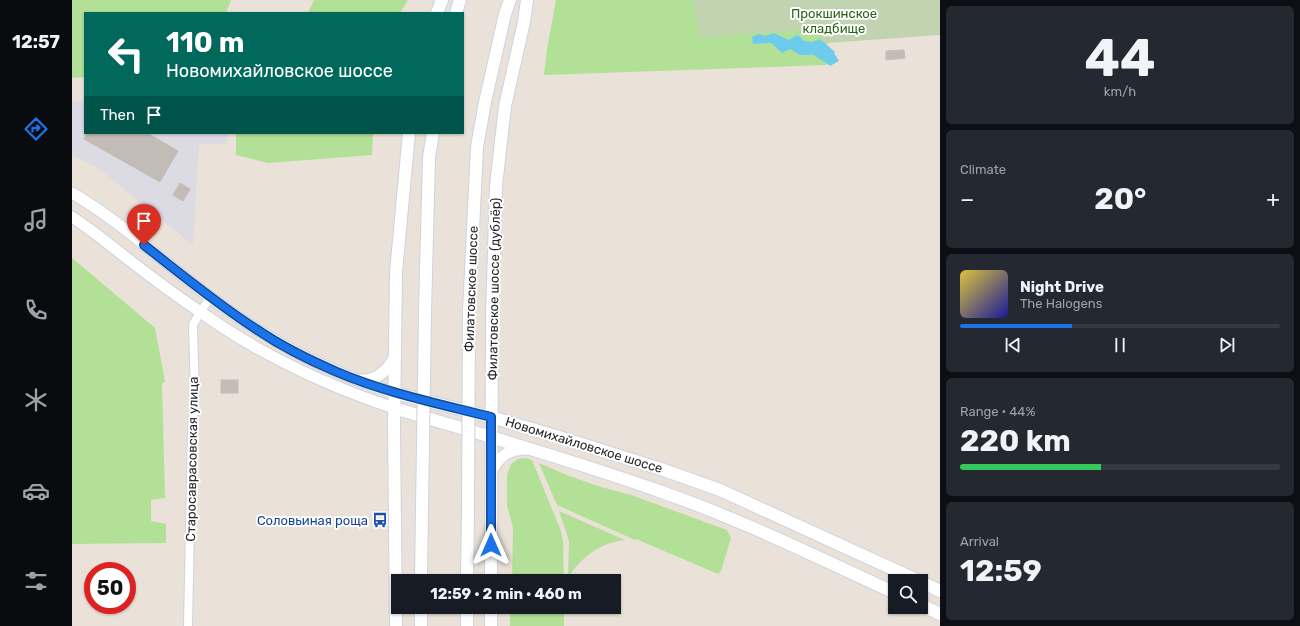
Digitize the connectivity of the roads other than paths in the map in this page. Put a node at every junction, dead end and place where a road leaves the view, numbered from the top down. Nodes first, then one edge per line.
1 (442, 0) edge
2 (460, 0) edge
3 (510, 0) edge
4 (527, 0) edge
5 (437, 12) edge
6 (456, 12) edge
7 (409, 134) edge
8 (433, 134) edge
9 (72, 193) edge
10 (72, 217) edge
11 (210, 298) junction
12 (200, 312) junction
13 (395, 356) junction
14 (357, 380) junction
15 (395, 393) junction
16 (394, 408) junction
17 (491, 417) junction
18 (491, 438) junction
19 (531, 449) junction
20 (491, 472) junction
21 (421, 574) edge
22 (467, 574) edge
23 (491, 574) edge
24 (905, 574) edge
25 (928, 585) edge
26 (888, 589) edge
27 (940, 591) edge
28 (928, 608) edge
29 (421, 614) edge
30 (467, 614) edge
31 (491, 614) edge
32 (940, 614) edge
33 (188, 626) edge
34 (396, 626) edge
35 (421, 626) edge
36 (467, 626) edge
37 (491, 626) edge

1 - 5 main road
2 - 6 main road
3 - 22 main road, Филатовское шоссе, bridge
4 - 17 main road, Филатовское шоссе (дублёр)
7 - 13 main road
8 - 21 main road, bridge
9 - 11 street, Новомихайловское шоссе
10 - 12 street, Новомихайловское шоссе
11 - 12 street, Старосаврасовская улица
11 - 14 street, Новомихайловское шоссе
12 - 16 street, Новомихайловское шоссе
12 - 33 street, Старосаврасовская улица
13 - 14 street
13 - 15 main road
14 - 15 street, Новомихайловское шоссе
15 - 16 main road
15 - 17 main road, Новомихайловское шоссе
16 - 18 main road, Новомихайловское шоссе
16 - 34 main road
17 - 18 main road, Филатовское шоссе (дублёр)
17 - 24 main road, Новомихайловское шоссе
18 - 19 main road, Новомихайловское шоссе
18 - 20 main road, Филатовское шоссе (дублёр)
19 - 20 street
19 - 26 main road, Новомихайловское шоссе
20 - 23 main road, Филатовское шоссе (дублёр)
25 - 27 main road, Новомихайловское шоссе
28 - 32 main road
29 - 35 main road
30 - 36 main road
31 - 37 main road

